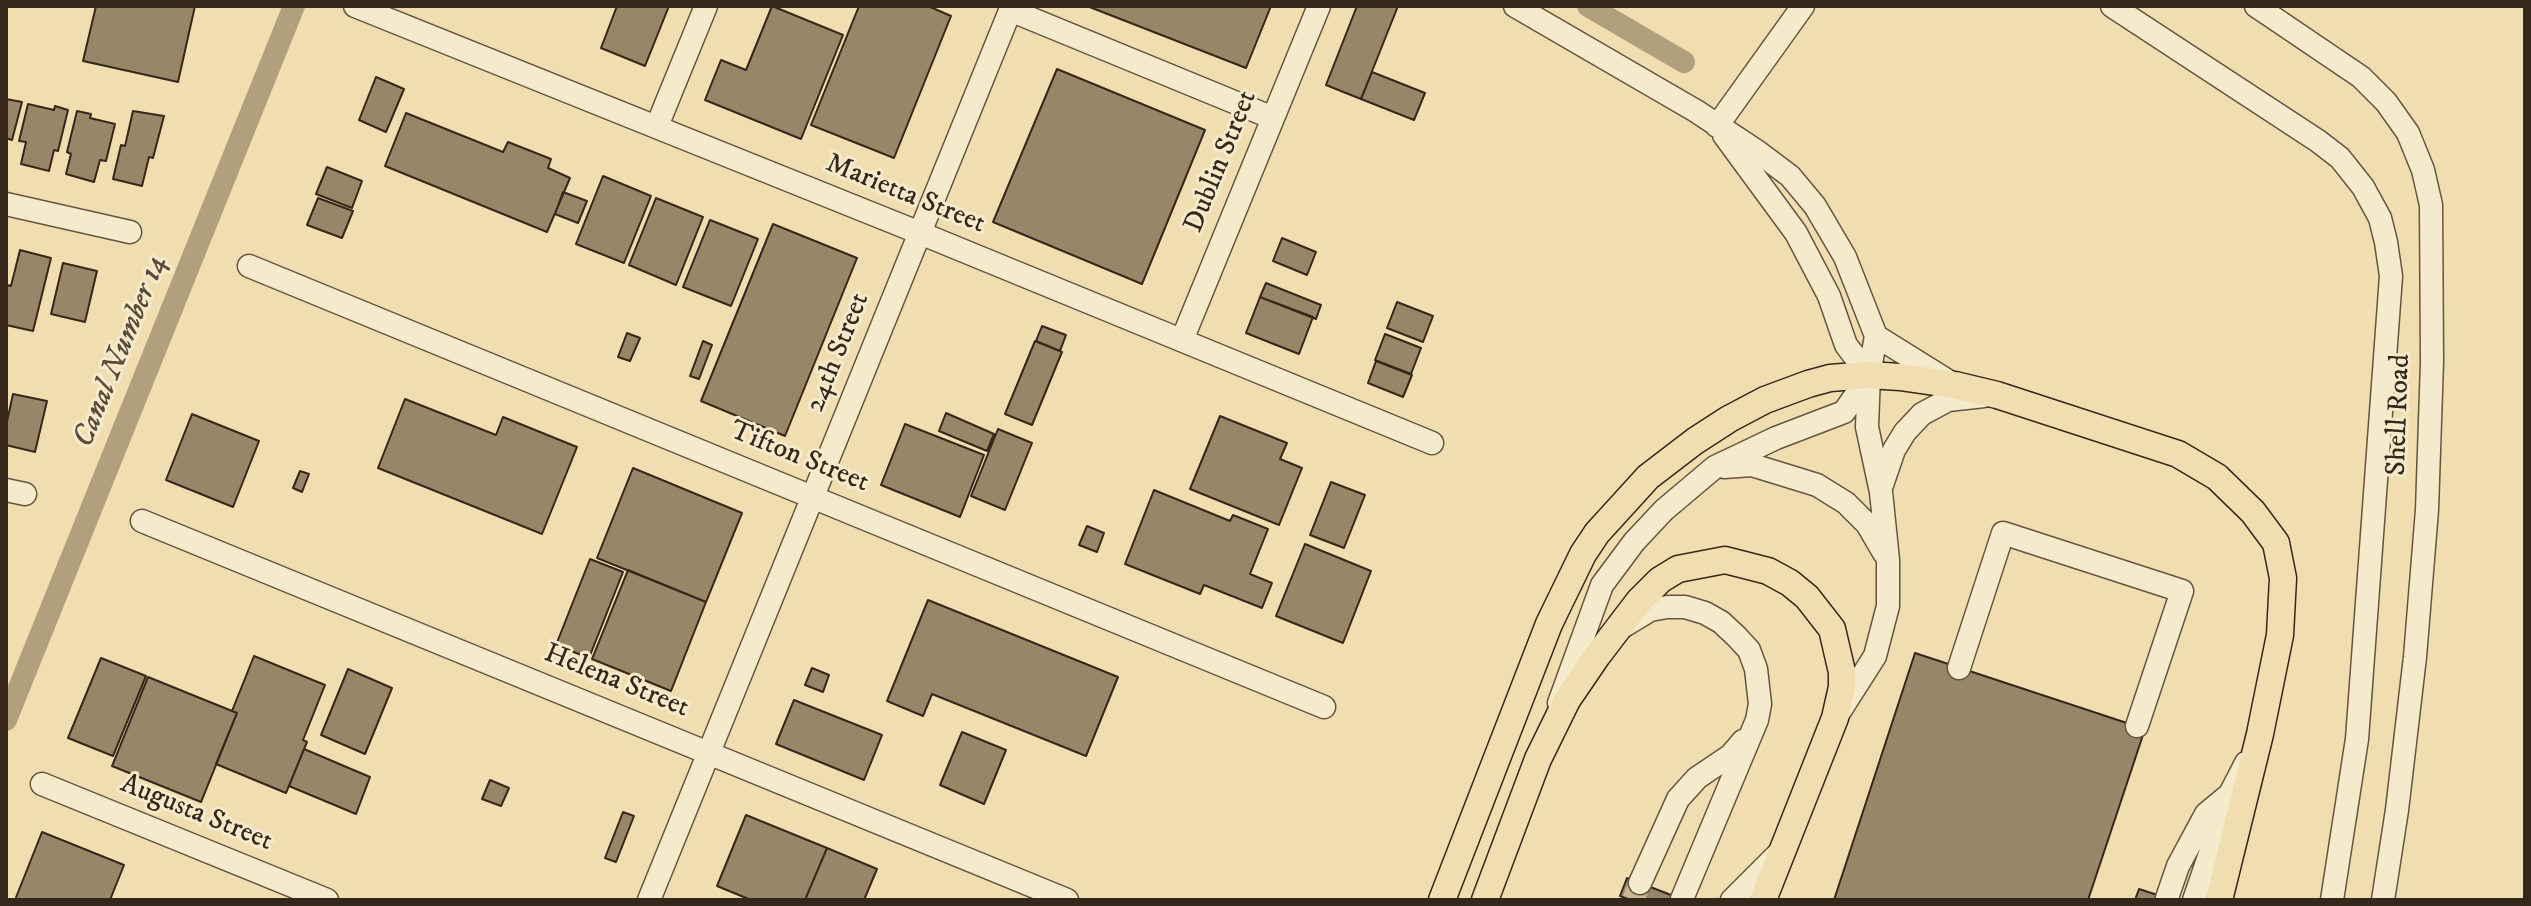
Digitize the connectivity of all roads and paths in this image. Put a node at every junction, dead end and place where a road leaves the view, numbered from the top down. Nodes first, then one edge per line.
1 (355, 6) edge
2 (706, 6) edge
3 (1319, 6) edge
4 (1515, 6) edge
5 (1803, 6) edge
6 (2112, 6) edge
7 (2256, 6) edge
8 (1011, 8) edge
9 (1273, 118) junction
10 (657, 126) junction
11 (1717, 126) junction
12 (6, 204) edge
13 (1821, 217) junction
14 (130, 232) dead end
15 (920, 233) junction
16 (1796, 233) junction
17 (249, 266) dead end
18 (1876, 336) junction
19 (1182, 340) junction
20 (1869, 375) junction
21 (1955, 385) junction
22 (1997, 395) junction
23 (1432, 443) dead end
24 (1715, 467) junction
25 (1881, 492) junction
26 (813, 496) junction
27 (142, 521) dead end
28 (1888, 560) junction
29 (1614, 633) junction
30 (1959, 668) dead end
31 (1324, 707) dead end
32 (1835, 718) junction
33 (2137, 726) dead end
34 (1754, 728) junction
35 (1547, 740) junction
36 (708, 752) junction
37 (42, 784) dead end
38 (2236, 801) junction
39 (1784, 848) junction
40 (1640, 883) tunnel mouth
41 (2167, 898) edge
42 (1682, 899) edge
43 (327, 900) edge
44 (649, 900) edge
45 (1067, 900) edge
46 (1442, 900) edge
47 (1485, 900) edge
48 (1732, 900) edge
49 (1763, 900) edge
50 (2194, 900) edge
51 (2222, 900) edge
52 (2332, 900) edge
53 (2383, 900) edge

1 - 10 street, Marietta Street
2 - 10 street
3 - 9 street, Dublin Street
4 - 11 street
5 - 11 street
6 - 52 street
7 - 53 street, Shell Road
8 - 9 street
8 - 15 street, 24th Street
9 - 19 street, Dublin Street
10 - 15 street, Marietta Street
11 - 13 street
11 - 16 street
12 - 14 street
13 - 16 street
13 - 18 street
15 - 19 street, Marietta Street
15 - 26 street, 24th Street
16 - 20 street
17 - 26 street, Tifton Street
18 - 20 street
18 - 21 street
19 - 23 street, Marietta Street
20 - 21 main road
20 - 24 street
20 - 25 street
20 - 46 main road
21 - 22 main road
22 - 25 street
22 - 38 main road
24 - 28 street
24 - 35 street
25 - 28 street
26 - 31 street, Tifton Street
26 - 36 street, 24th Street
27 - 36 street, Helena Street
28 - 32 street
29 - 32 main road
29 - 34 street
29 - 35 main road
30 - 33 street
32 - 39 main road
34 - 40 street
34 - 42 street
35 - 47 main road
36 - 44 street, 24th Street
36 - 45 street, Helena Street
37 - 43 street, Augusta Street
38 - 41 street
38 - 50 street
38 - 51 main road
39 - 48 street
39 - 49 main road

